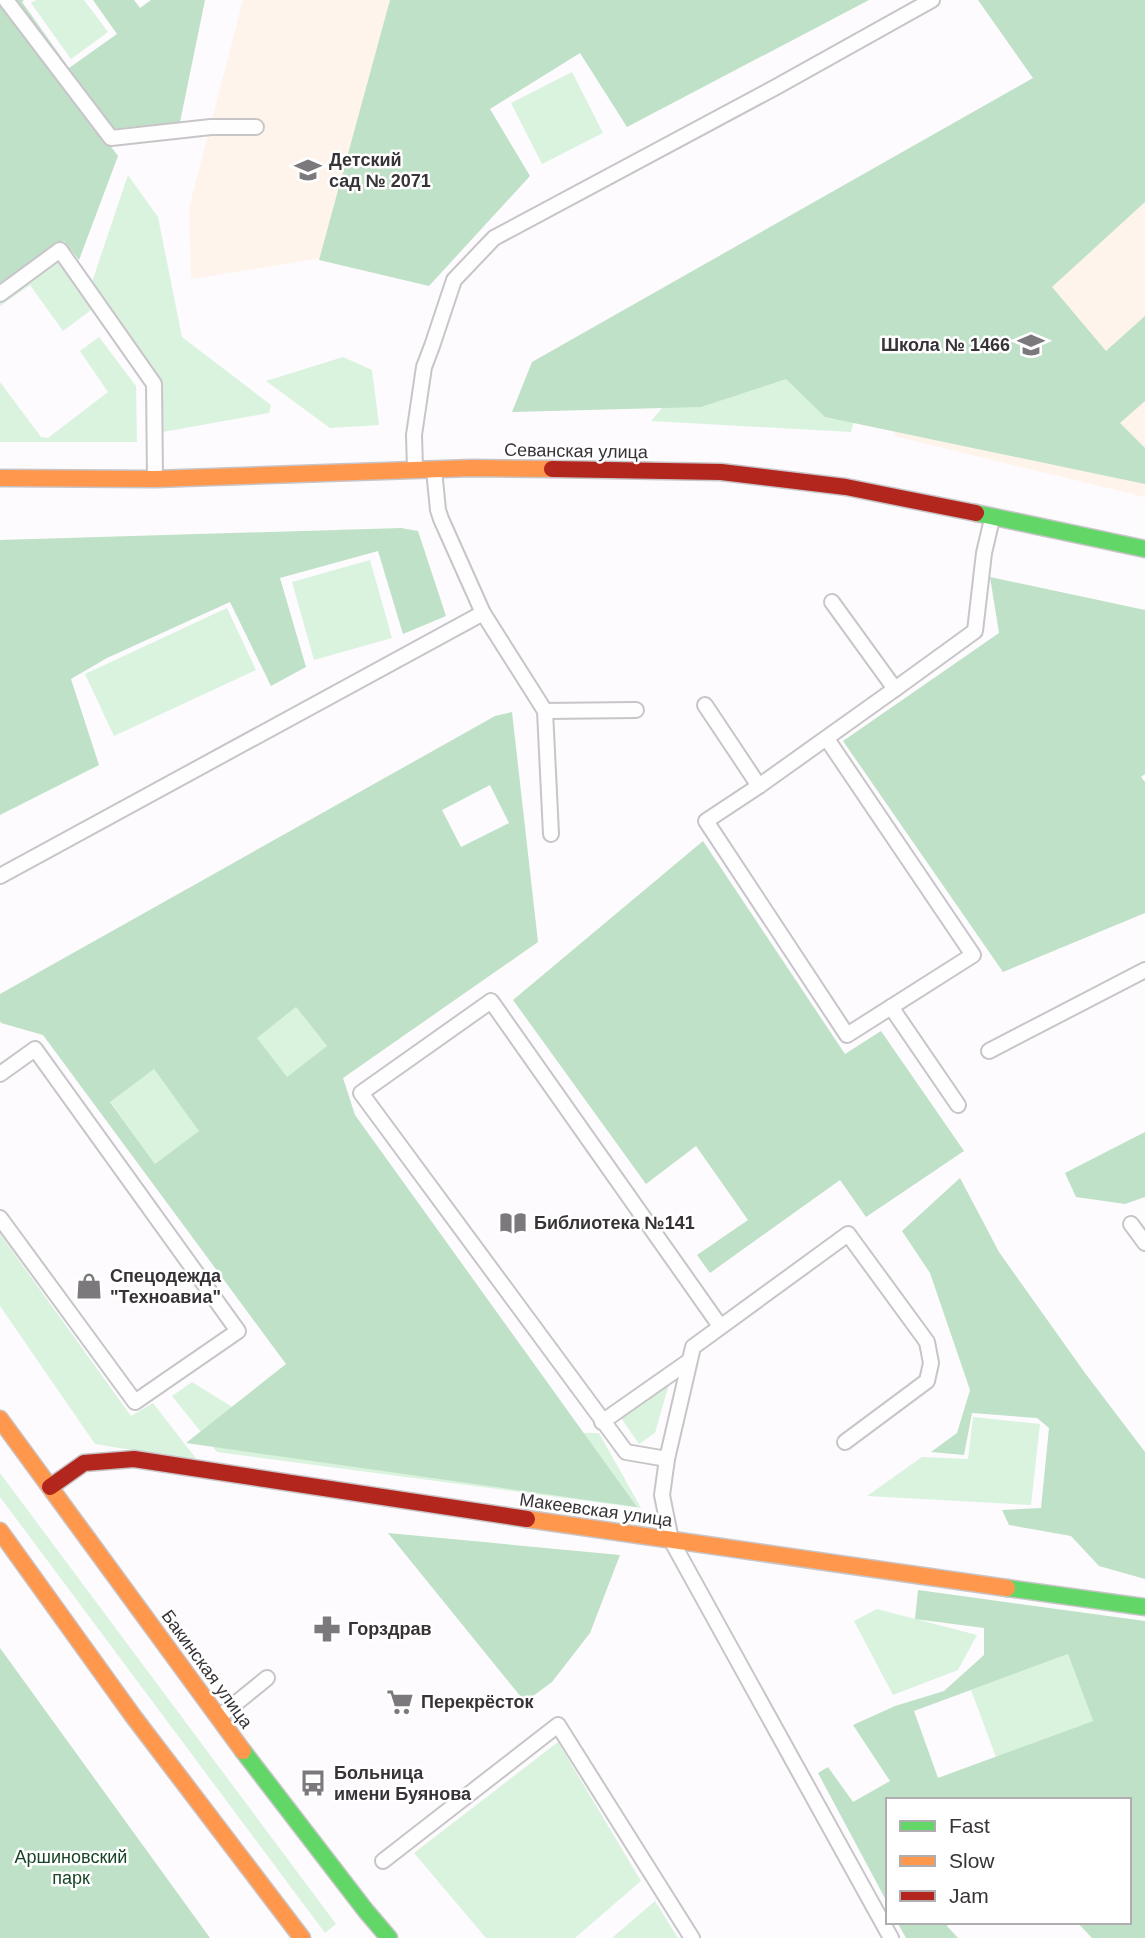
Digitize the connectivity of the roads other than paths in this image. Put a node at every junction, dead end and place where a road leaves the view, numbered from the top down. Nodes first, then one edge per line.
1 (6, 0) edge
2 (932, 0) edge
3 (256, 127) dead end
4 (0, 295) edge
5 (434, 469) junction
6 (415, 470) junction
7 (0, 478) edge
8 (155, 478) junction
9 (993, 516) junction
10 (1145, 549) edge
11 (832, 602) dead end
12 (483, 612) junction
13 (895, 689) junction
14 (705, 705) dead end
15 (636, 710) dead end
16 (545, 711) junction
17 (827, 739) junction
18 (759, 786) junction
19 (551, 834) dead end
20 (0, 876) edge
21 (1145, 970) edge
22 (891, 1007) junction
23 (989, 1051) dead end
24 (0, 1073) edge
25 (958, 1105) dead end
26 (0, 1218) edge
27 (1131, 1224) dead end
28 (1145, 1243) edge
29 (720, 1326) junction
30 (689, 1361) junction
31 (0, 1419) edge
32 (603, 1422) junction
33 (845, 1442) dead end
34 (667, 1459) junction
35 (50, 1487) junction
36 (0, 1531) edge
37 (671, 1540) junction
38 (1145, 1607) edge
39 (267, 1678) dead end
40 (218, 1718) junction
41 (383, 1861) dead end
42 (302, 1938) edge
43 (389, 1938) edge
44 (692, 1938) edge
45 (891, 1938) edge

1 - 3 lane
2 - 6 lane
4 - 8 lane
5 - 6 street, Севанская улица
5 - 9 street, Севанская улица
5 - 12 lane
6 - 8 street, Севанская улица
7 - 8 street, Севанская улица
9 - 10 street, Севанская улица
9 - 13 lane
11 - 13 lane
12 - 16 lane
12 - 20 lane
13 - 17 lane
14 - 18 lane
15 - 16 lane
16 - 19 lane
17 - 18 lane
17 - 22 lane
18 - 22 lane
21 - 23 lane
22 - 25 lane
24 - 26 lane
27 - 28 lane
29 - 30 lane
29 - 32 lane
29 - 33 lane
30 - 32 lane
30 - 34 lane
31 - 35 street, Бакинская улица
32 - 34 lane
34 - 37 lane
35 - 37 street, Макеевская улица
35 - 40 street, Бакинская улица
36 - 42 street
37 - 38 street, Макеевская улица
37 - 45 lane
39 - 40 lane
40 - 43 street, Бакинская улица
41 - 44 lane

